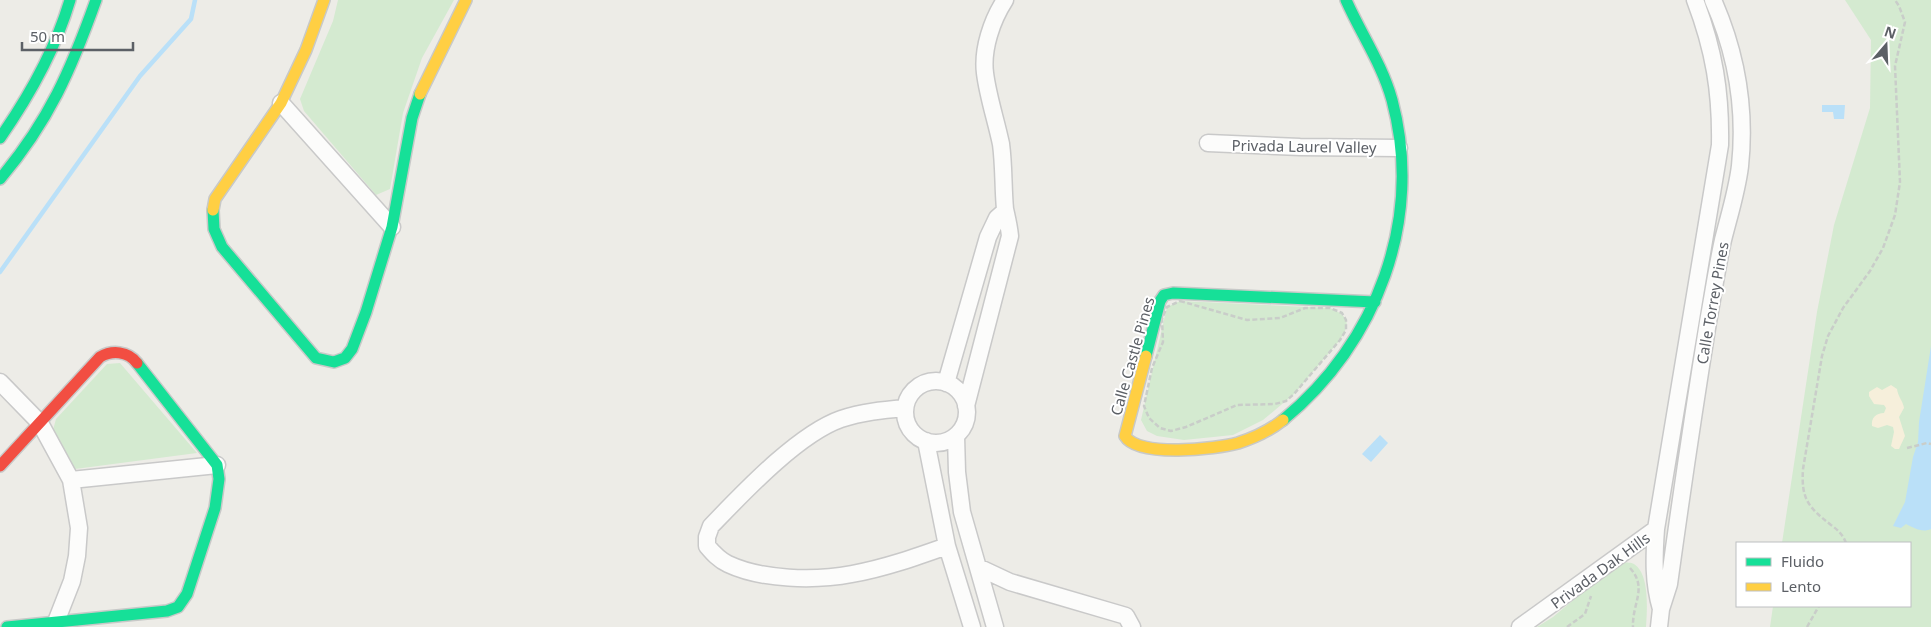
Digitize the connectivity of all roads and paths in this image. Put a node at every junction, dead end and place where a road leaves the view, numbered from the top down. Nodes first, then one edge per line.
1 (70, 0) edge
2 (96, 0) edge
3 (324, 0) edge
4 (466, 0) edge
5 (1005, 0) edge
6 (1346, 0) edge
7 (1695, 0) edge
8 (1714, 0) edge
9 (1895, 0) edge
10 (281, 103) junction
11 (0, 138) edge
12 (1208, 143) dead end
13 (1399, 148) junction
14 (0, 180) edge
15 (1006, 211) junction
16 (392, 227) junction
17 (1375, 302) junction
18 (1330, 308) joint
19 (0, 382) edge
20 (946, 383) junction
21 (966, 406) junction
22 (905, 408) junction
23 (40, 423) junction
24 (956, 436) junction
25 (926, 442) junction
26 (1931, 444) edge
27 (1907, 448) dead end
28 (217, 465) junction
29 (0, 466) edge
30 (70, 480) junction
31 (1656, 529) junction
32 (1845, 542) edge
33 (947, 546) junction
34 (978, 567) junction
35 (1622, 568) dead end
36 (1594, 592) dead end
37 (1818, 607) edge
38 (1661, 609) junction
39 (55, 625) edge
40 (7, 627) edge
41 (972, 627) edge
42 (995, 627) edge
43 (1132, 627) edge
44 (1520, 627) edge
45 (1567, 627) edge
46 (1634, 627) edge
47 (1659, 627) edge
48 (1807, 627) edge

1 - 11 street
2 - 14 street
3 - 10 street
4 - 16 street
5 - 15 street
6 - 13 street, Calle Castle Pines
7 - 31 street, Calle Torrey Pines
8 - 38 street, Calle Torrey Pines
9 - 32 path
10 - 16 street
10 - 16 street
12 - 13 street, Privada Laurel Valley
13 - 17 street, Calle Castle Pines
15 - 20 street
15 - 21 street
17 - 17 street, Calle Castle Pines
18 - 18 path
19 - 23 street
20 - 21 street
20 - 22 street
21 - 24 street
22 - 25 street
22 - 33 street
23 - 28 street
23 - 29 street
23 - 30 street
24 - 25 street
24 - 34 street
25 - 33 street
26 - 27 path
28 - 30 street
28 - 39 street
30 - 39 street
31 - 38 street, Calle Torrey Pines
31 - 44 street, Privada Dak Hills
33 - 41 street
34 - 42 street
34 - 43 street
35 - 46 path
36 - 45 path
37 - 48 path
38 - 47 street, Calle Torrey Pines
39 - 40 street

